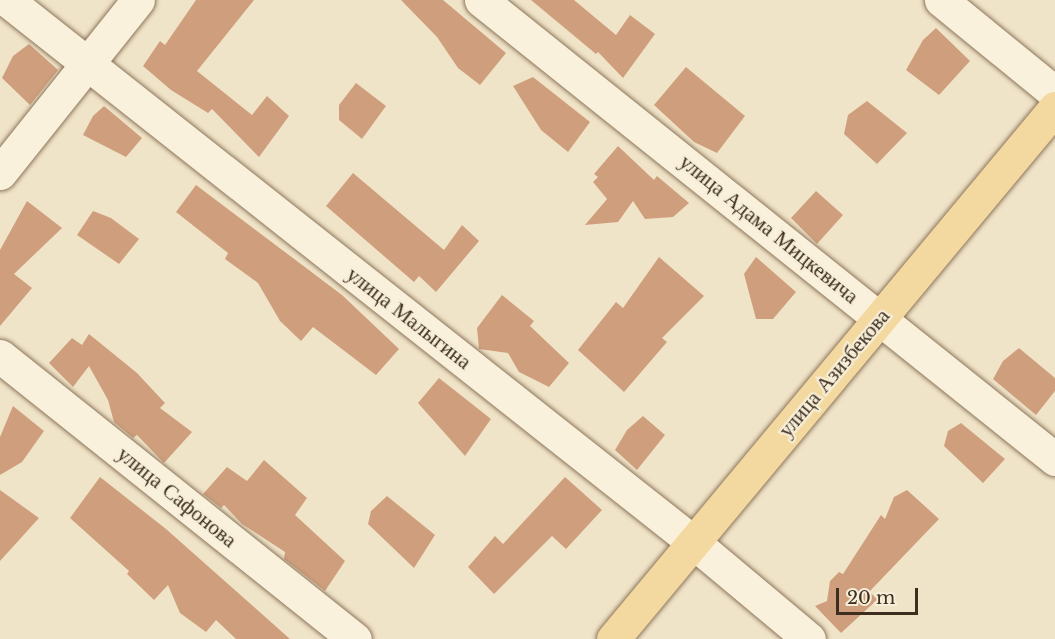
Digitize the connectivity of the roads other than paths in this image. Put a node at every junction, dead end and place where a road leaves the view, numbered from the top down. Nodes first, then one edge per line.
1 (8, 0) edge
2 (138, 0) edge
3 (482, 0) edge
4 (941, 0) edge
5 (86, 63) junction
6 (1055, 93) edge
7 (1055, 108) edge
8 (0, 173) edge
9 (880, 318) junction
10 (0, 356) edge
11 (1055, 459) edge
12 (693, 542) junction
13 (355, 639) edge
14 (612, 639) edge
15 (808, 639) edge

1 - 5 street, улица Малыгина
2 - 5 street
3 - 9 street, улица Адама Мицкевича
4 - 6 street
5 - 8 street
5 - 12 street, улица Малыгина
7 - 9 main road, улица Азизбекова
9 - 11 street, улица Адама Мицкевича
9 - 12 main road, улица Азизбекова
10 - 13 street, улица Сафонова
12 - 14 main road, улица Азизбекова
12 - 15 street, улица Малыгина

